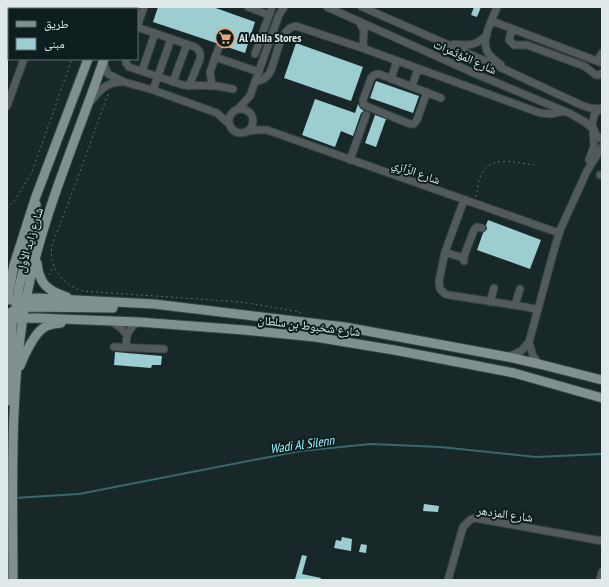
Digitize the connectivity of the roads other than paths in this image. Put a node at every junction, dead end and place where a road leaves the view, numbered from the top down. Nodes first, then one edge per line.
1 (144, 7) edge
2 (248, 7) edge
3 (272, 7) edge
4 (284, 7) edge
5 (327, 7) edge
6 (362, 7) edge
7 (497, 7) edge
8 (279, 11) edge
9 (269, 15) junction
10 (359, 21) junction
11 (492, 21) junction
12 (138, 24) edge
13 (138, 27) edge
14 (512, 29) junction
15 (155, 33) junction
16 (487, 35) junction
17 (171, 39) junction
18 (444, 42) junction
19 (187, 44) junction
20 (219, 47) dead end
21 (365, 50) junction
22 (602, 53) edge
23 (255, 54) dead end
24 (215, 57) junction
25 (393, 59) junction
26 (24, 60) edge
27 (82, 60) edge
28 (88, 60) edge
29 (103, 60) edge
30 (126, 60) edge
31 (599, 62) edge
32 (422, 70) junction
33 (506, 70) junction
34 (142, 71) junction
35 (259, 72) junction
36 (602, 73) edge
37 (83, 74) junction
38 (157, 77) junction
39 (391, 78) junction
40 (124, 82) junction
41 (173, 82) junction
42 (255, 82) junction
43 (189, 86) junction
44 (212, 86) junction
45 (412, 86) junction
46 (233, 89) dead end
47 (153, 90) junction
48 (427, 92) junction
49 (250, 96) junction
50 (441, 98) dead end
51 (7, 106) edge
52 (602, 108) edge
53 (85, 110) junction
54 (236, 110) junction
55 (564, 111) junction
56 (217, 113) junction
57 (366, 115) dead end
58 (252, 116) junction
59 (229, 124) junction
60 (267, 130) junction
61 (593, 130) junction
62 (248, 131) junction
63 (602, 139) edge
64 (602, 146) edge
65 (350, 160) junction
66 (587, 171) junction
67 (35, 199) junction
68 (464, 200) junction
69 (482, 228) dead end
70 (559, 233) junction
71 (22, 238) junction
72 (445, 252) junction
73 (37, 256) junction
74 (7, 266) edge
75 (494, 288) dead end
76 (520, 289) dead end
77 (78, 300) junction
78 (490, 302) junction
79 (154, 304) junction
80 (515, 305) junction
81 (13, 307) edge
82 (538, 310) junction
83 (23, 319) junction
84 (80, 319) junction
85 (109, 320) junction
86 (139, 322) junction
87 (126, 334) junction
88 (529, 342) junction
89 (114, 346) dead end
90 (126, 347) junction
91 (164, 349) dead end
92 (508, 357) junction
93 (539, 364) junction
94 (17, 373) junction
95 (602, 380) edge
96 (602, 398) edge
97 (14, 421) junction
98 (602, 541) edge
99 (602, 572) edge
100 (13, 580) edge
101 (448, 580) edge
102 (600, 580) edge

1 - 12 street
2 - 9 street
3 - 9 street
4 - 8 street
5 - 10 street, شارع المُؤتَمرات
6 - 18 street, شارع المُؤتَمرات
7 - 11 street
8 - 35 street
9 - 23 street
10 - 21 street
10 - 55 street, شارع المُؤتَمرات
11 - 14 street
11 - 16 street
13 - 15 street
14 - 31 street
14 - 36 street
15 - 17 street
15 - 34 street
16 - 18 street
16 - 33 street
17 - 19 street
17 - 38 street
18 - 33 street, شارع المُؤتَمرات
19 - 41 street
19 - 43 street
20 - 24 street
21 - 25 street
21 - 42 street
22 - 31 street
24 - 35 street
24 - 44 street
25 - 32 street
25 - 39 street
26 - 51 street
27 - 37 street
28 - 37 main road, شارع زايد الأول
29 - 40 street
29 - 53 main road, شارع زايد الأول
30 - 34 street
32 - 45 street
32 - 55 street
33 - 52 street, شارع المُؤتَمرات
34 - 38 street
35 - 42 street
37 - 67 main road, شارع زايد الأول
38 - 41 street
38 - 47 street
39 - 45 street
39 - 48 street
40 - 47 street
40 - 53 street
41 - 43 street
42 - 49 street
43 - 44 street
44 - 46 street
45 - 48 street
47 - 56 street
48 - 50 street
49 - 54 street
49 - 58 street
52 - 61 street
53 - 73 main road, شارع زايد الأول
54 - 56 street
54 - 58 street
54 - 59 street
55 - 61 street, شارع المُؤتَمرات
56 - 59 street
57 - 65 street
58 - 60 street, شارع الرَّازِي
58 - 62 street
59 - 62 street
60 - 62 street, شارع الرَّازِي
60 - 65 street, شارع الرَّازِي
61 - 63 street, شارع المُؤتَمرات
61 - 66 street
64 - 66 street
65 - 68 street, شارع الرَّازِي
66 - 70 street
67 - 71 main road, شارع زايد الأول
67 - 81 main road
68 - 70 street, شارع الرَّازِي
68 - 72 street
69 - 72 street
70 - 82 street
71 - 74 main road
71 - 81 main road, شارع زايد الأول
72 - 78 street
73 - 77 main road
73 - 81 main road, شارع زايد الأول
75 - 78 street
76 - 80 street
77 - 79 main road, شارع شخبوط بن سلطان
77 - 81 main road, شارع شخبوط بن سلطان
78 - 80 street
79 - 81 main road
79 - 92 main road, شارع شخبوط بن سلطان
80 - 82 street
81 - 83 main road, شارع شخبوط بن سلطان
81 - 97 main road
82 - 88 street
83 - 84 main road, شارع شخبوط بن سلطان
83 - 94 main road
84 - 85 main road, شارع شخبوط بن سلطان
84 - 94 main road
85 - 86 main road, شارع شخبوط بن سلطان
85 - 87 street
86 - 87 street
86 - 96 main road, شارع شخبوط بن سلطان
87 - 90 street
88 - 92 street
88 - 93 street
89 - 90 street
90 - 91 street
92 - 93 main road, شارع شخبوط بن سلطان
93 - 95 main road, شارع شخبوط بن سلطان
94 - 97 main road
97 - 100 main road
98 - 101 street, شارع المزدهر
99 - 102 street

